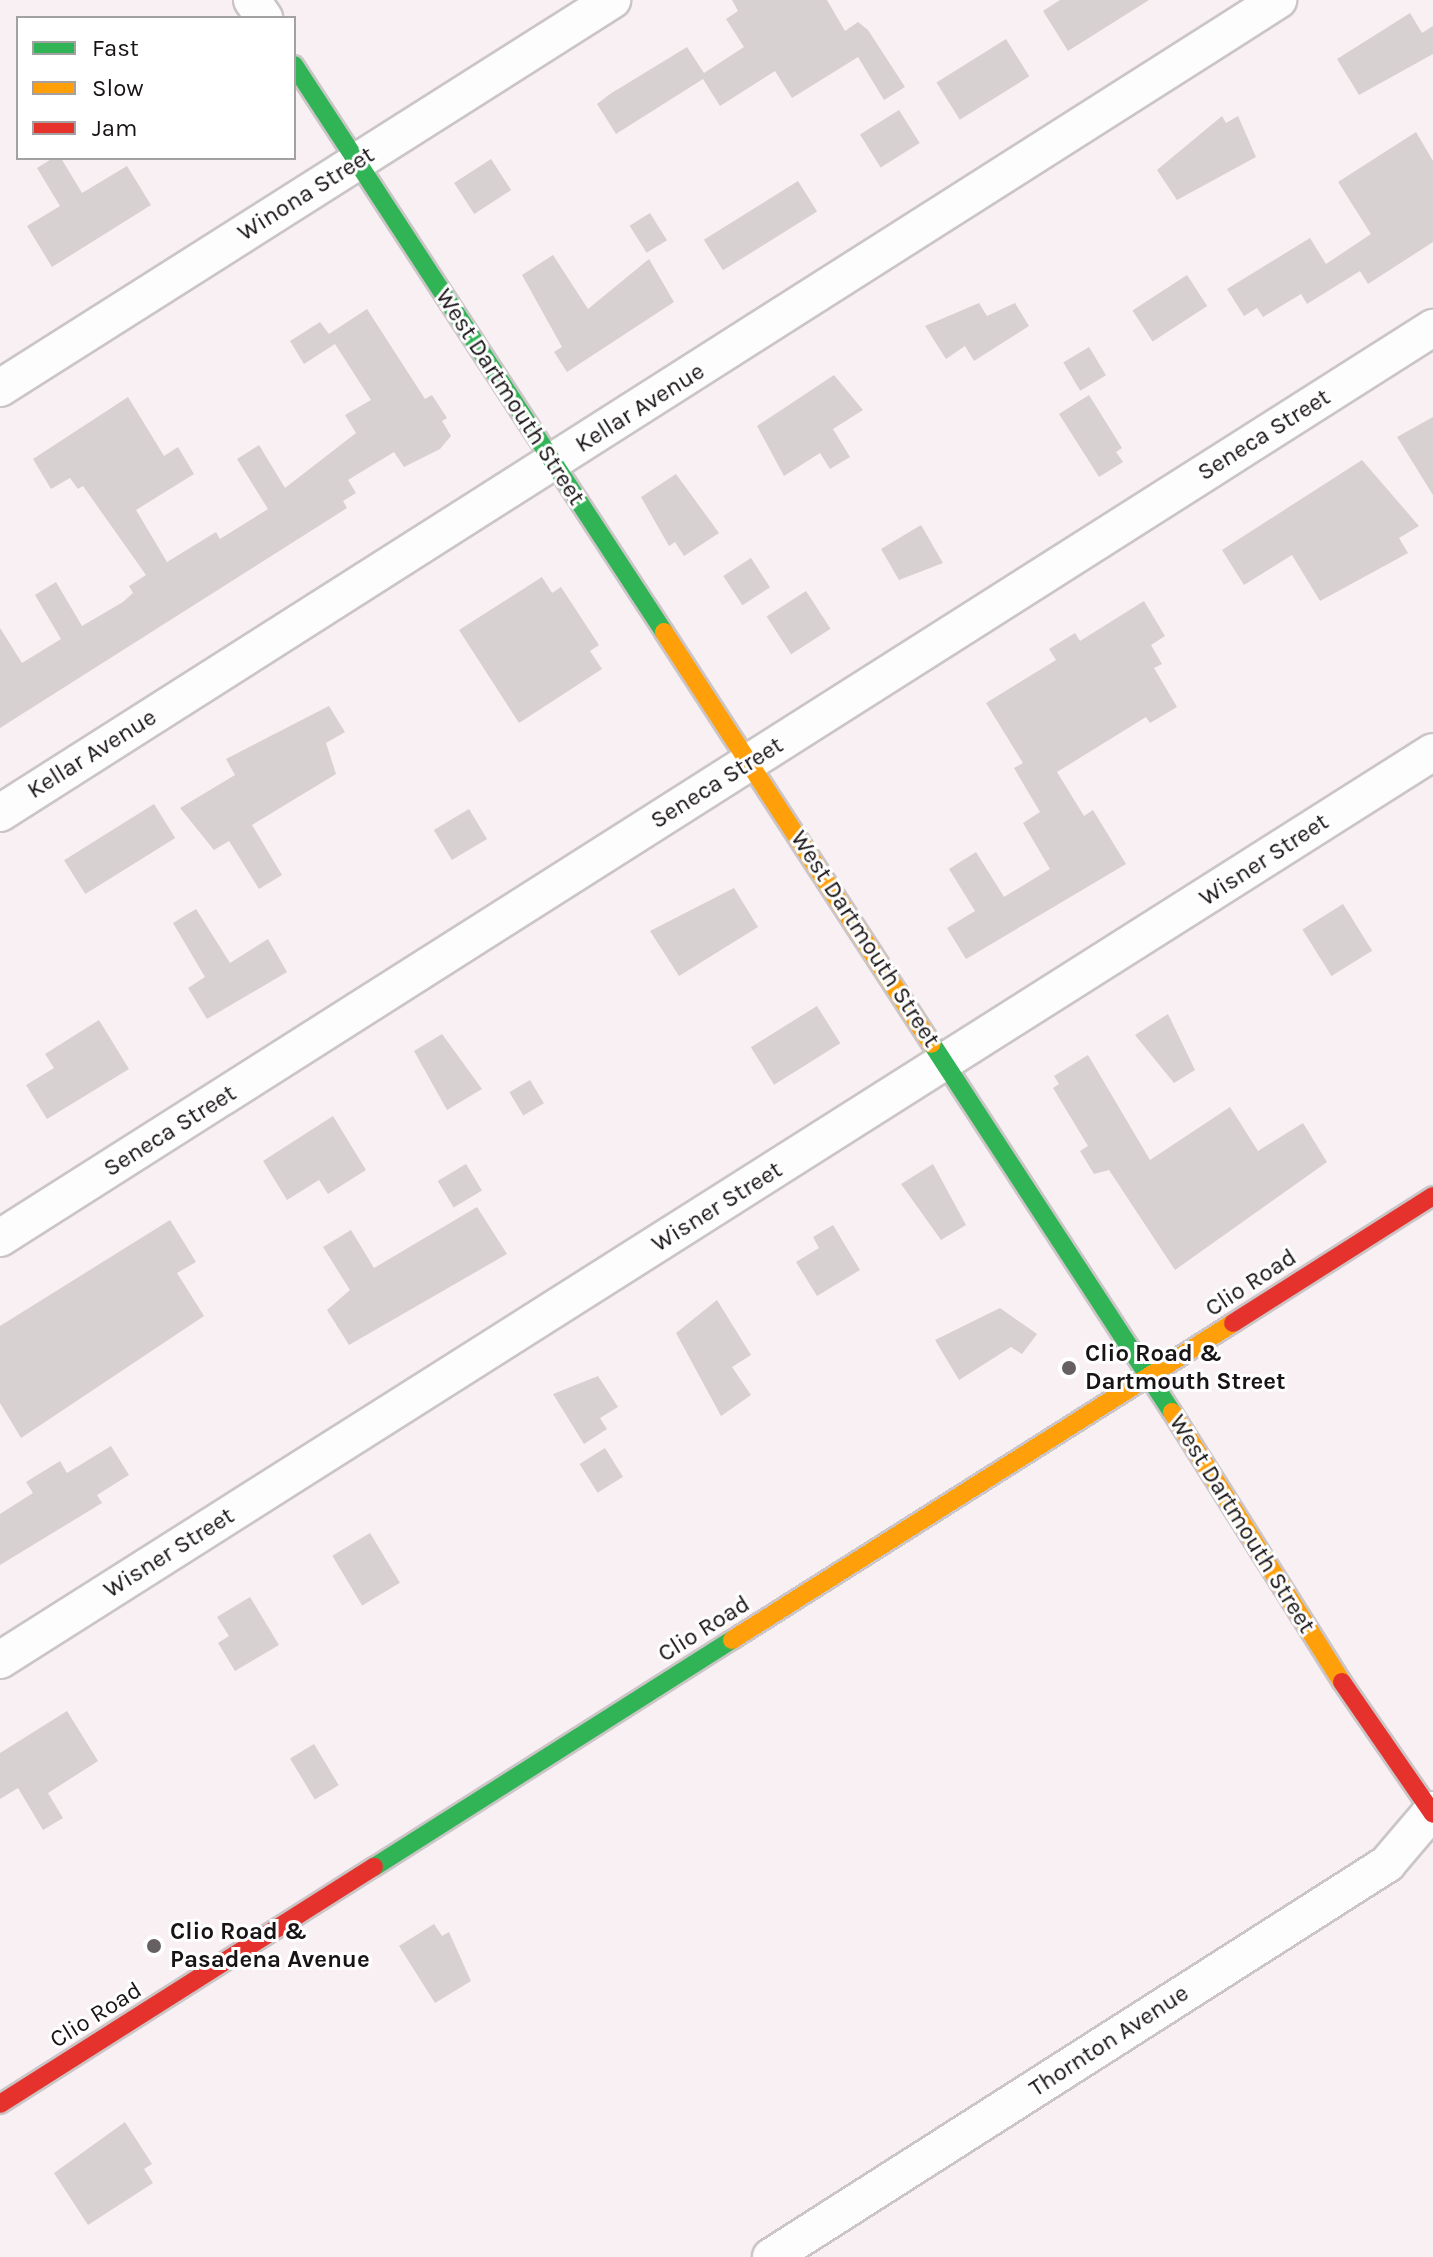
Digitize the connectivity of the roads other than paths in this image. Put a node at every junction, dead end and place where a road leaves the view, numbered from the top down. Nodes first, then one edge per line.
1 (612, 0) edge
2 (1278, 0) edge
3 (296, 68) edge
4 (357, 162) junction
5 (1433, 328) edge
6 (0, 388) edge
7 (553, 462) junction
8 (1433, 752) edge
9 (749, 762) junction
10 (0, 813) edge
11 (945, 1063) junction
12 (1433, 1196) edge
13 (0, 1238) edge
14 (1149, 1376) junction
15 (0, 1660) edge
16 (1432, 1812) edge
17 (0, 2104) edge
18 (771, 2257) edge

1 - 4 street, Winona Street
2 - 7 street, Kellar Avenue
3 - 4 street, West Dartmouth Street
4 - 6 street, Winona Street
4 - 7 street, West Dartmouth Street
5 - 9 street, Seneca Street
7 - 9 street, West Dartmouth Street
7 - 10 street, Kellar Avenue
8 - 11 street, Wisner Street
9 - 11 street, West Dartmouth Street
9 - 13 street, Seneca Street
11 - 14 street, West Dartmouth Street
11 - 15 street, Wisner Street
12 - 14 street, Clio Road
14 - 16 street, West Dartmouth Street
14 - 17 street, Clio Road
16 - 18 street, Thornton Avenue

